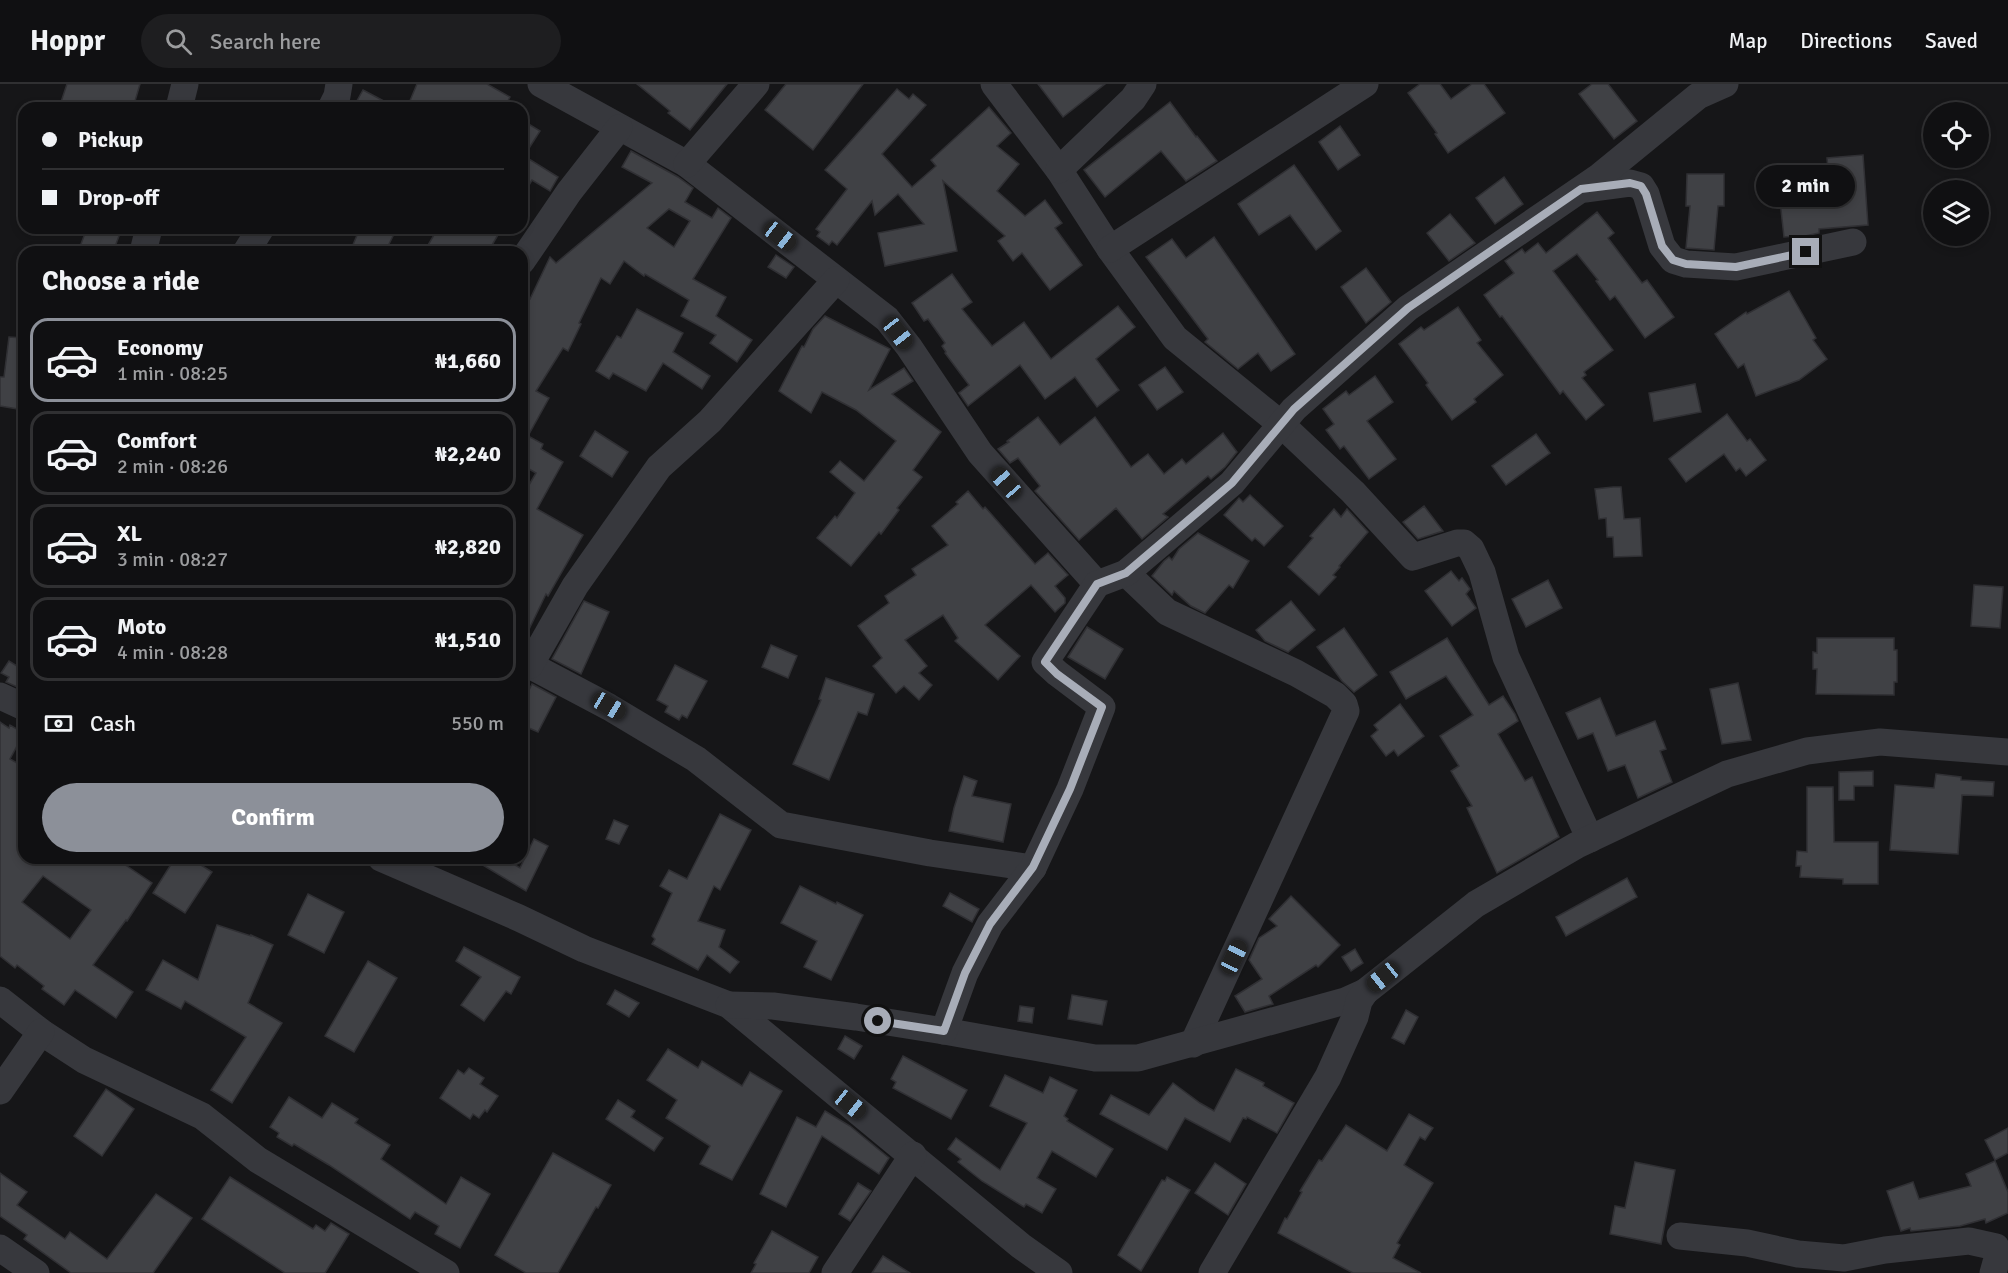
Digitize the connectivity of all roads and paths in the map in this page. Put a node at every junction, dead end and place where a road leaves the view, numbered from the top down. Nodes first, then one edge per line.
1 (185, 84) edge
2 (339, 84) edge
3 (541, 84) edge
4 (756, 84) edge
5 (994, 84) edge
6 (1143, 84) edge
7 (1365, 84) edge
8 (1725, 84) edge
9 (180, 102) edge
10 (334, 102) edge
11 (619, 128) junction
12 (687, 164) junction
13 (1059, 170) junction
14 (1581, 189) junction
15 (1852, 242) dead end
16 (1110, 249) junction
17 (528, 252) edge
18 (836, 280) junction
19 (1282, 425) junction
20 (1126, 573) junction
21 (1097, 584) junction
22 (528, 660) edge
23 (528, 664) edge
24 (0, 696) edge
25 (18, 704) edge
26 (2008, 752) edge
27 (1590, 839) junction
28 (395, 864) edge
29 (1033, 867) junction
30 (1365, 992) junction
31 (0, 1000) edge
32 (729, 1005) junction
33 (944, 1031) junction
34 (41, 1032) junction
35 (1193, 1044) junction
36 (0, 1091) edge
37 (913, 1155) junction
38 (1680, 1236) dead end
39 (0, 1248) edge
40 (36, 1273) edge
41 (446, 1273) edge
42 (835, 1273) edge
43 (1059, 1273) edge
44 (1212, 1273) edge
45 (1993, 1273) edge

1 - 9 street
2 - 10 street
3 - 11 street
4 - 12 street
5 - 13 street
6 - 13 street
7 - 16 street
8 - 14 street
11 - 12 street
11 - 17 street
12 - 18 street
13 - 16 street
14 - 15 street
14 - 19 street
16 - 19 street
18 - 21 street
18 - 22 street
19 - 20 street
19 - 27 street
20 - 21 street
20 - 35 street
21 - 29 street
23 - 29 street
24 - 25 street
26 - 27 street
27 - 30 street
28 - 32 street
29 - 33 street
30 - 35 street
30 - 44 street
31 - 34 street
32 - 33 street
32 - 37 street
33 - 35 street
34 - 36 street
34 - 41 street
37 - 42 street
37 - 43 street
38 - 45 street
39 - 40 street

